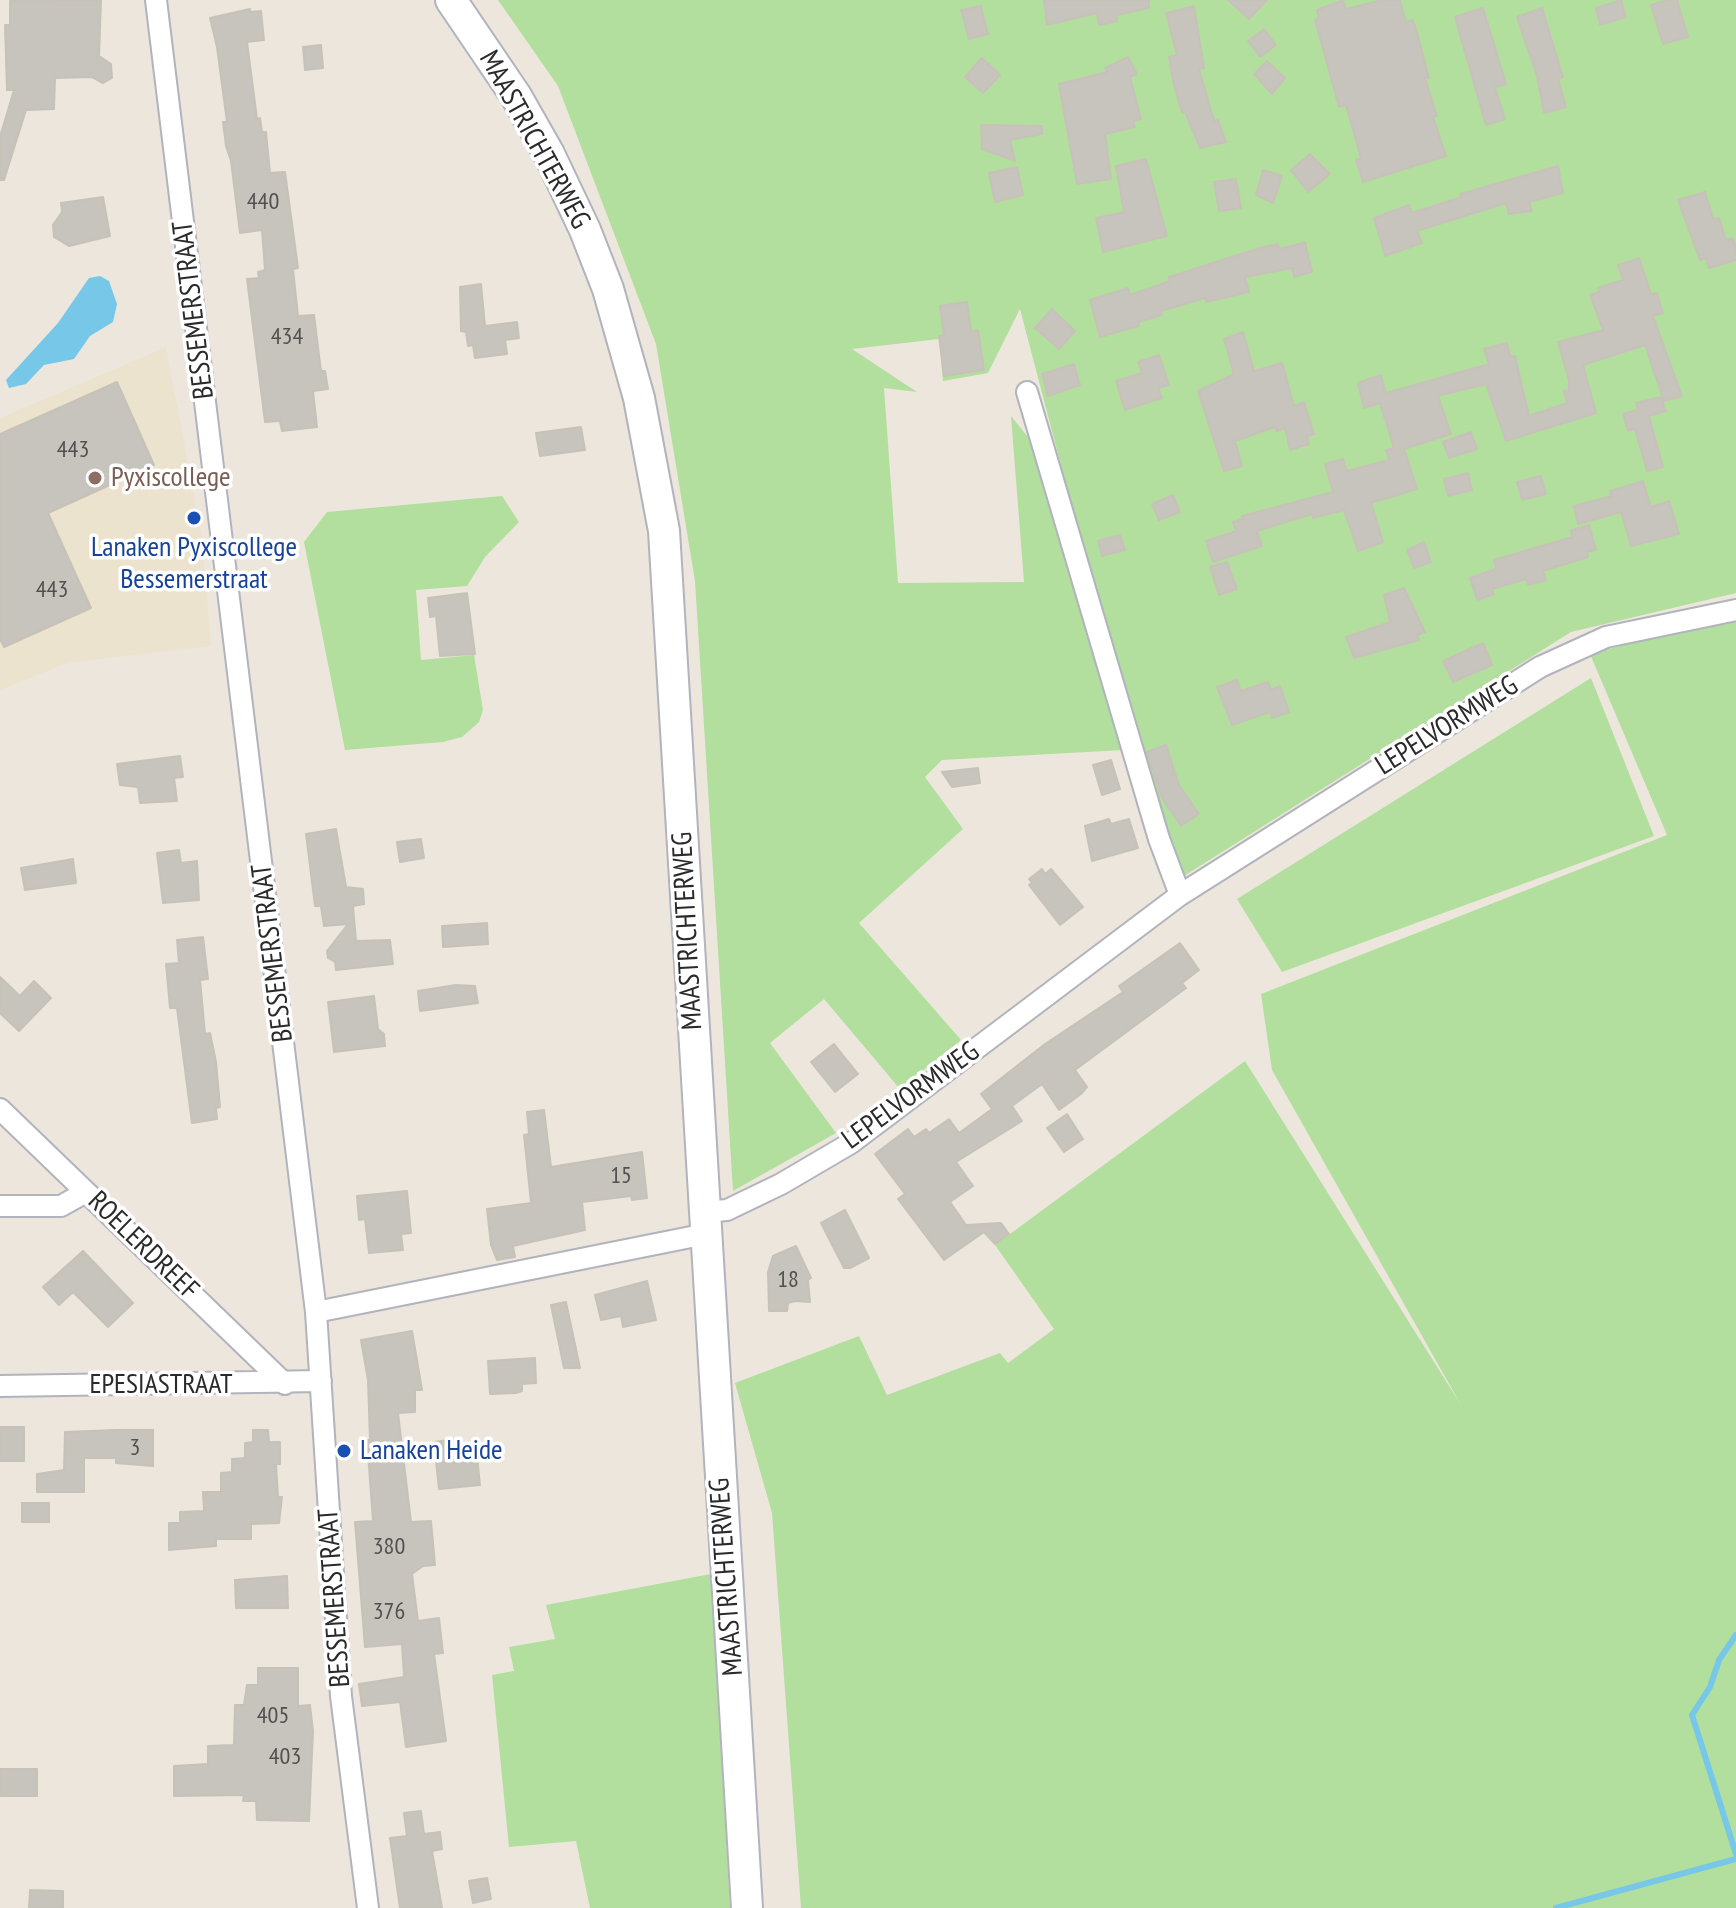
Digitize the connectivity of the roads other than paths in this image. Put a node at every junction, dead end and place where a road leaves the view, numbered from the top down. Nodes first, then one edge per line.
1 (156, 0) edge
2 (451, 0) edge
3 (1027, 392) dead end
4 (1736, 610) edge
5 (1180, 895) junction
6 (0, 1109) edge
7 (86, 1192) junction
8 (0, 1206) edge
9 (705, 1223) junction
10 (316, 1312) junction
11 (321, 1381) junction
12 (285, 1384) junction
13 (0, 1386) edge
14 (368, 1908) edge
15 (747, 1908) edge

1 - 10 street, BESSEMERSTRAAT
2 - 9 main road, MAASTRICHTERWEG
3 - 5 street
4 - 5 street, LEPELVORMWEG
5 - 9 street, LEPELVORMWEG
6 - 7 street, ROELERDREEF
7 - 8 street
7 - 12 street, ROELERDREEF
9 - 10 street, LEPELVORMWEG
9 - 15 main road, MAASTRICHTERWEG
10 - 11 street, BESSEMERSTRAAT
11 - 12 street, EPESIASTRAAT
11 - 14 street, BESSEMERSTRAAT
12 - 13 street, EPESIASTRAAT

